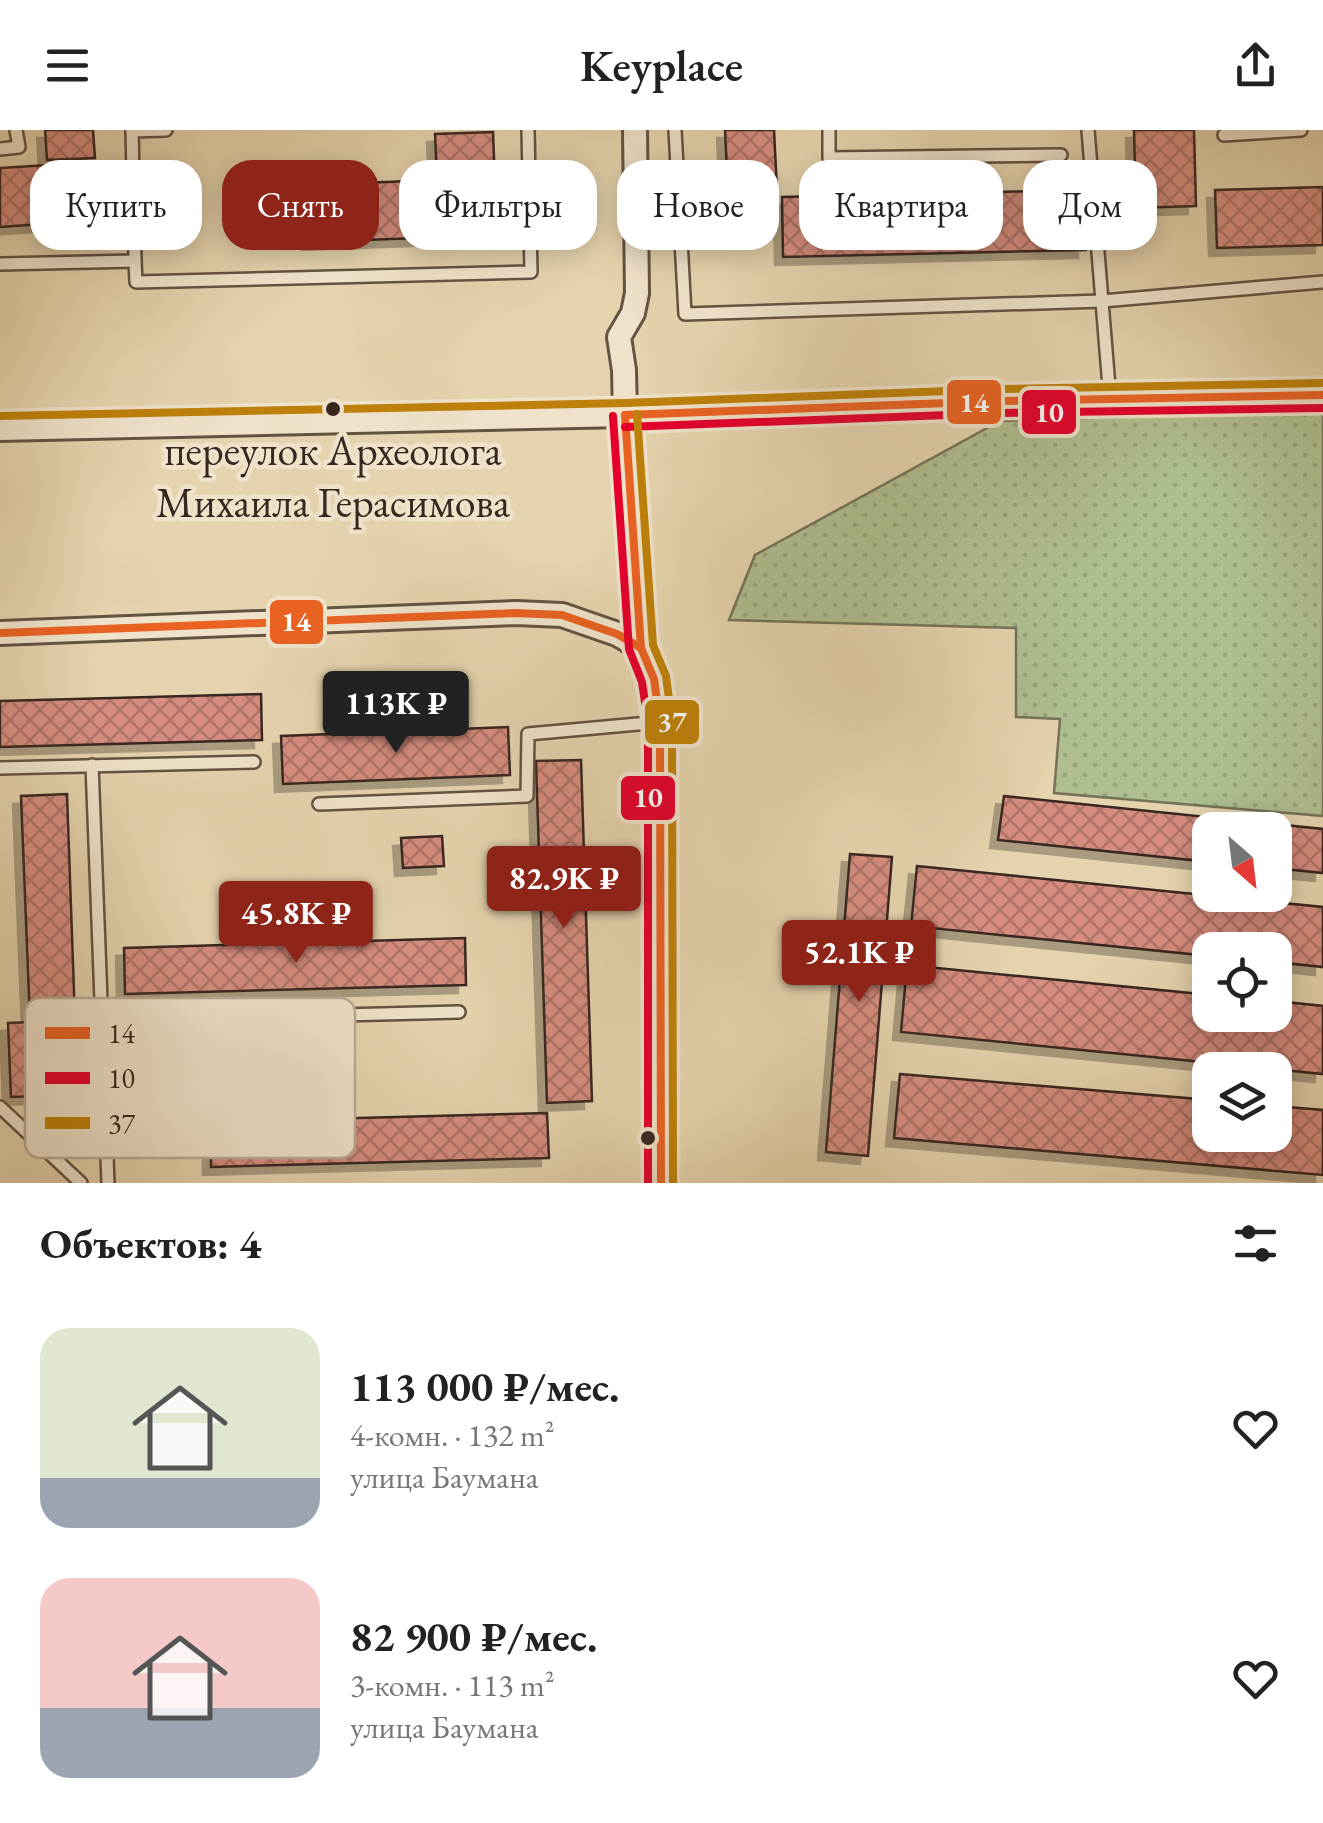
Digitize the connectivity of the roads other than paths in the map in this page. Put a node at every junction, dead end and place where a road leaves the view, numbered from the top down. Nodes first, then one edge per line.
1 (16, 130) edge
2 (132, 130) edge
3 (166, 130) edge
4 (528, 130) edge
5 (635, 130) edge
6 (676, 130) edge
7 (829, 130) edge
8 (1088, 130) edge
9 (1300, 130) edge
10 (1224, 134) dead end
11 (0, 149) edge
12 (1062, 155) dead end
13 (135, 261) junction
14 (0, 264) edge
15 (1323, 282) edge
16 (1102, 301) junction
17 (1323, 395) edge
18 (1110, 399) junction
19 (624, 415) junction
20 (0, 429) edge
21 (0, 632) edge
22 (641, 648) junction
23 (660, 722) junction
24 (254, 762) dead end
25 (92, 766) junction
26 (0, 768) edge
27 (319, 804) dead end
28 (101, 998) edge
29 (460, 1012) dead end
30 (355, 1015) edge
31 (0, 1107) edge
32 (25, 1130) edge
33 (54, 1158) edge
34 (107, 1158) edge
35 (81, 1183) edge
36 (108, 1183) edge
37 (661, 1183) edge

1 - 11 lane
2 - 3 lane
2 - 13 lane
4 - 13 lane
5 - 19 street
6 - 16 lane
7 - 12 lane
8 - 16 lane
9 - 10 lane
13 - 14 lane
15 - 16 lane
16 - 18 lane
17 - 18 street
18 - 19 street
19 - 20 street
19 - 22 street
21 - 22 street
22 - 23 street
23 - 27 lane
23 - 37 street
24 - 25 lane
25 - 26 lane
25 - 28 lane
29 - 30 lane
31 - 32 lane
33 - 35 lane
34 - 36 lane

